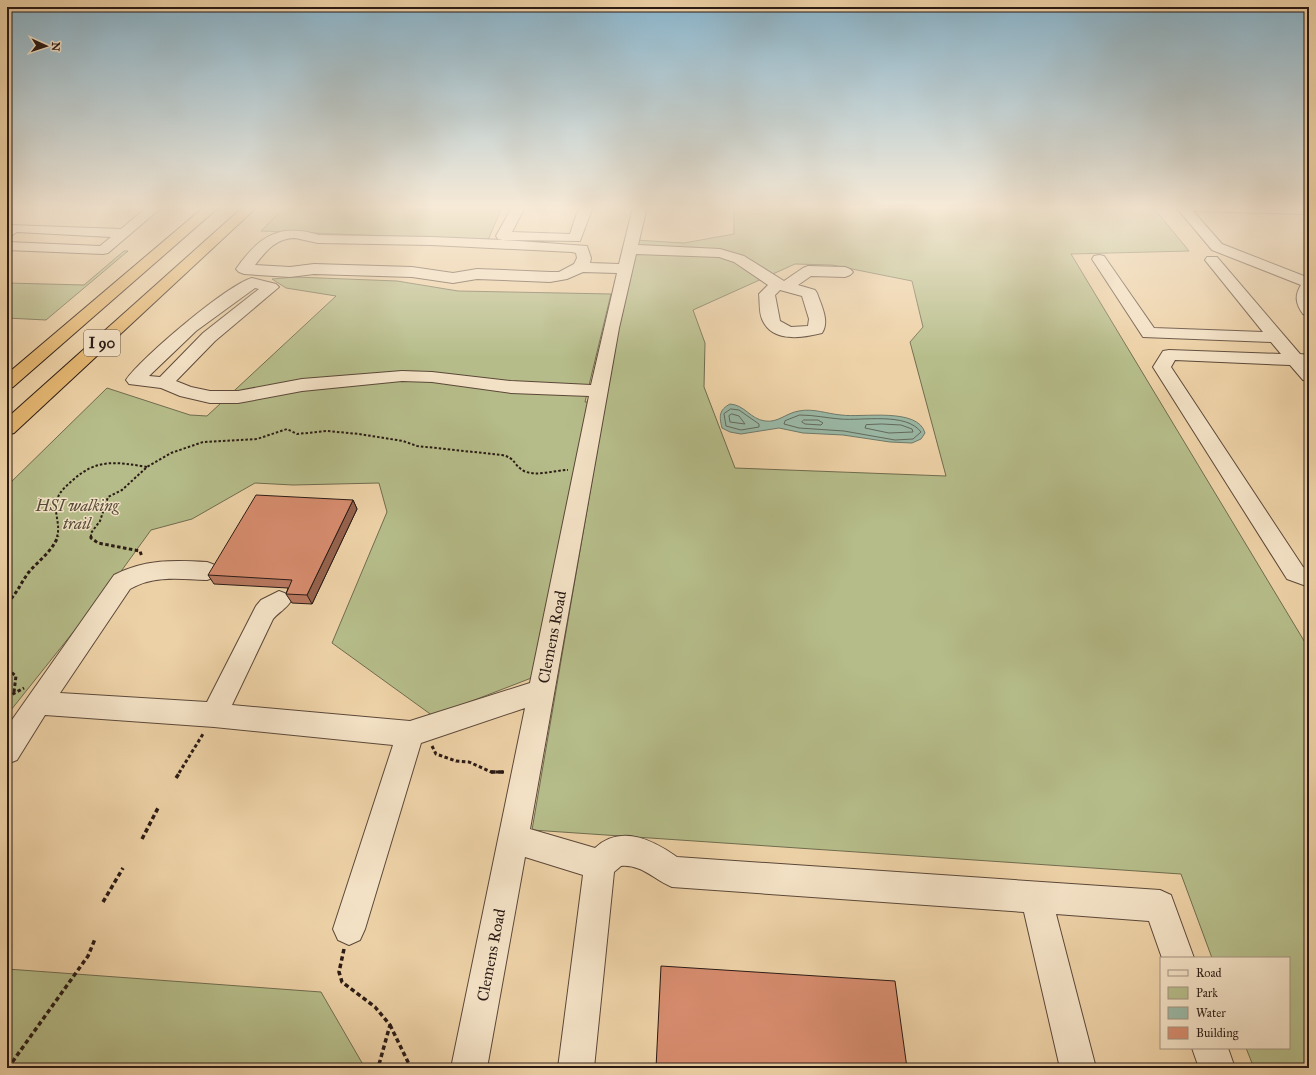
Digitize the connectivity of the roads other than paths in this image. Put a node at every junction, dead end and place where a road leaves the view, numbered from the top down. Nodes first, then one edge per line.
1 (155, 257) edge
2 (197, 257) edge
3 (255, 257) edge
4 (584, 257) edge
5 (655, 257) edge
6 (733, 257) edge
7 (1242, 257) edge
8 (627, 259) junction
9 (1098, 259) dead end
10 (1212, 260) dead end
11 (581, 267) junction
12 (845, 272) dead end
13 (1309, 283) edge
14 (1309, 286) edge
15 (1309, 311) edge
16 (1276, 337) junction
17 (1302, 360) edge
18 (1309, 376) edge
19 (7, 383) edge
20 (164, 383) junction
21 (599, 391) junction
22 (7, 429) edge
23 (207, 571) dead end
24 (1309, 578) edge
25 (279, 602) dead end
26 (541, 691) junction
27 (38, 703) junction
28 (210, 722) junction
29 (420, 738) junction
30 (7, 751) edge
31 (513, 839) junction
32 (600, 865) junction
33 (1036, 898) junction
34 (348, 929) dead end
35 (1178, 957) edge
36 (1210, 1049) edge
37 (469, 1068) edge
38 (576, 1068) edge
39 (1078, 1068) edge
40 (1217, 1068) edge

1 - 19 highway, I 90
2 - 22 highway, I 90
3 - 11 street
4 - 11 street
5 - 8 street
6 - 12 street
7 - 13 street
8 - 11 street
8 - 21 street, Clemens Road
9 - 16 street
10 - 16 street
14 - 15 street
16 - 17 street
17 - 18 street
17 - 24 street
20 - 20 street
20 - 21 street
21 - 26 street, Clemens Road
23 - 27 street
25 - 28 street
26 - 29 street
26 - 31 street, Clemens Road
27 - 28 street
27 - 30 street
28 - 29 street
29 - 34 street
31 - 32 street
31 - 37 street, Clemens Road
32 - 33 street
32 - 38 street
33 - 35 street
33 - 39 street
36 - 40 street

